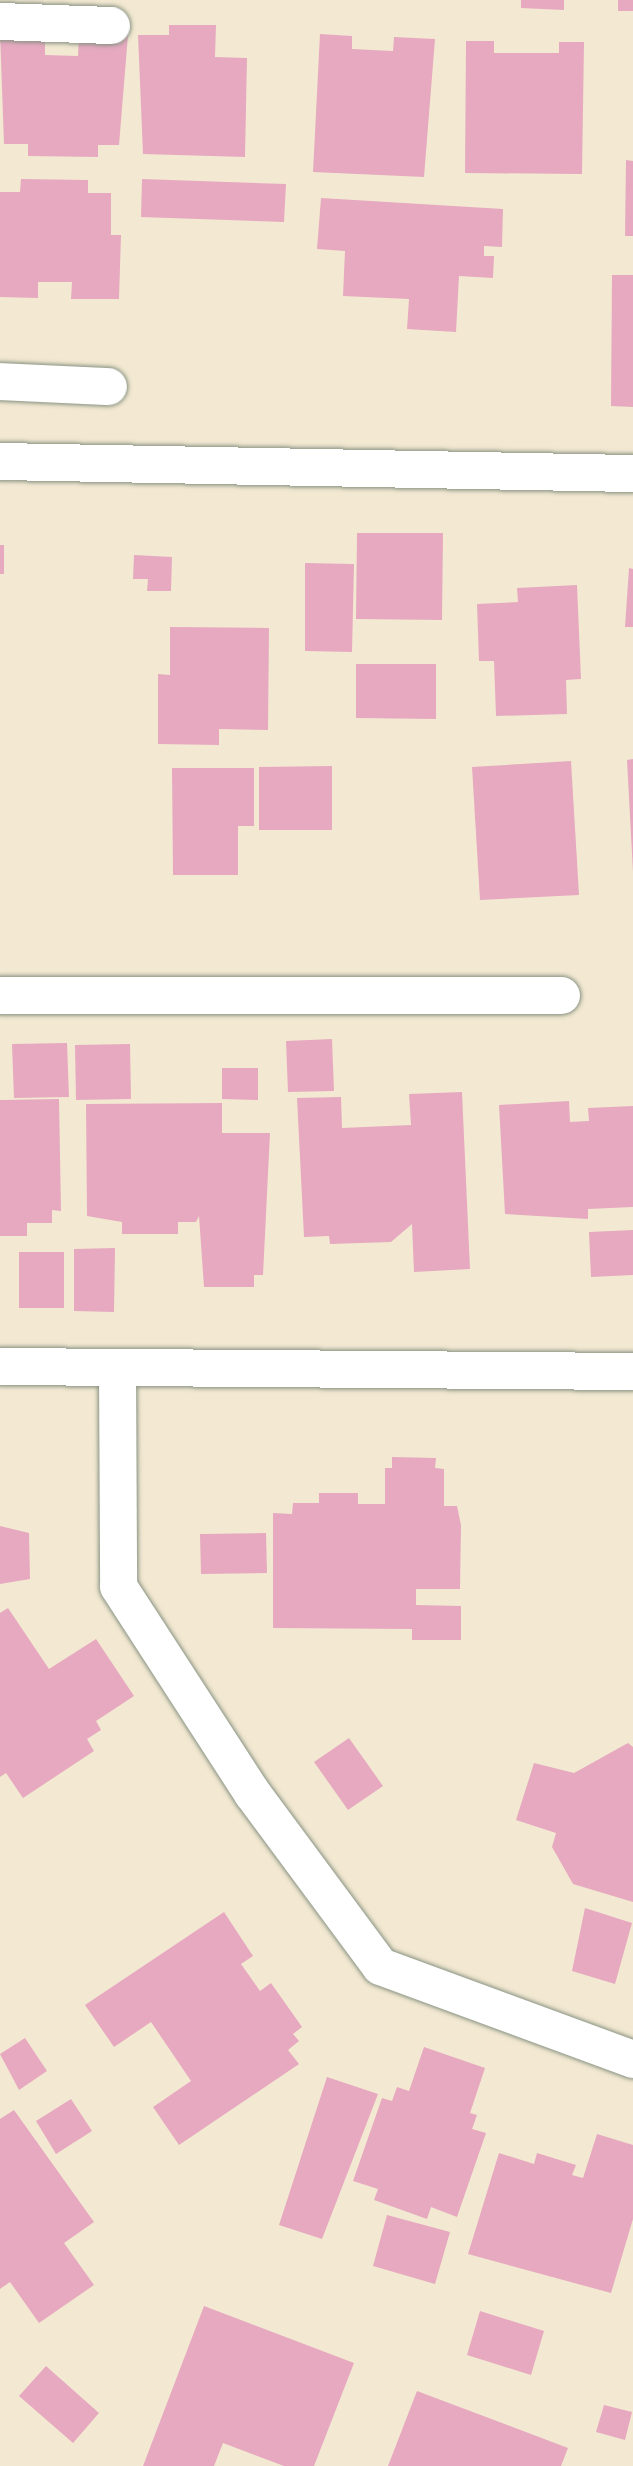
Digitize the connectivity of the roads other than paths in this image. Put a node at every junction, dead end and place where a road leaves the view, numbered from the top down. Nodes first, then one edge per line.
1 (0, 21) edge
2 (111, 25) dead end
3 (0, 381) edge
4 (108, 386) dead end
5 (0, 461) edge
6 (633, 473) edge
7 (0, 995) edge
8 (561, 995) dead end
9 (0, 1366) edge
10 (117, 1368) junction
11 (633, 1371) edge
12 (633, 2059) edge

1 - 2 street
3 - 4 street
5 - 6 street
7 - 8 street
9 - 10 street
10 - 11 street
10 - 12 street

